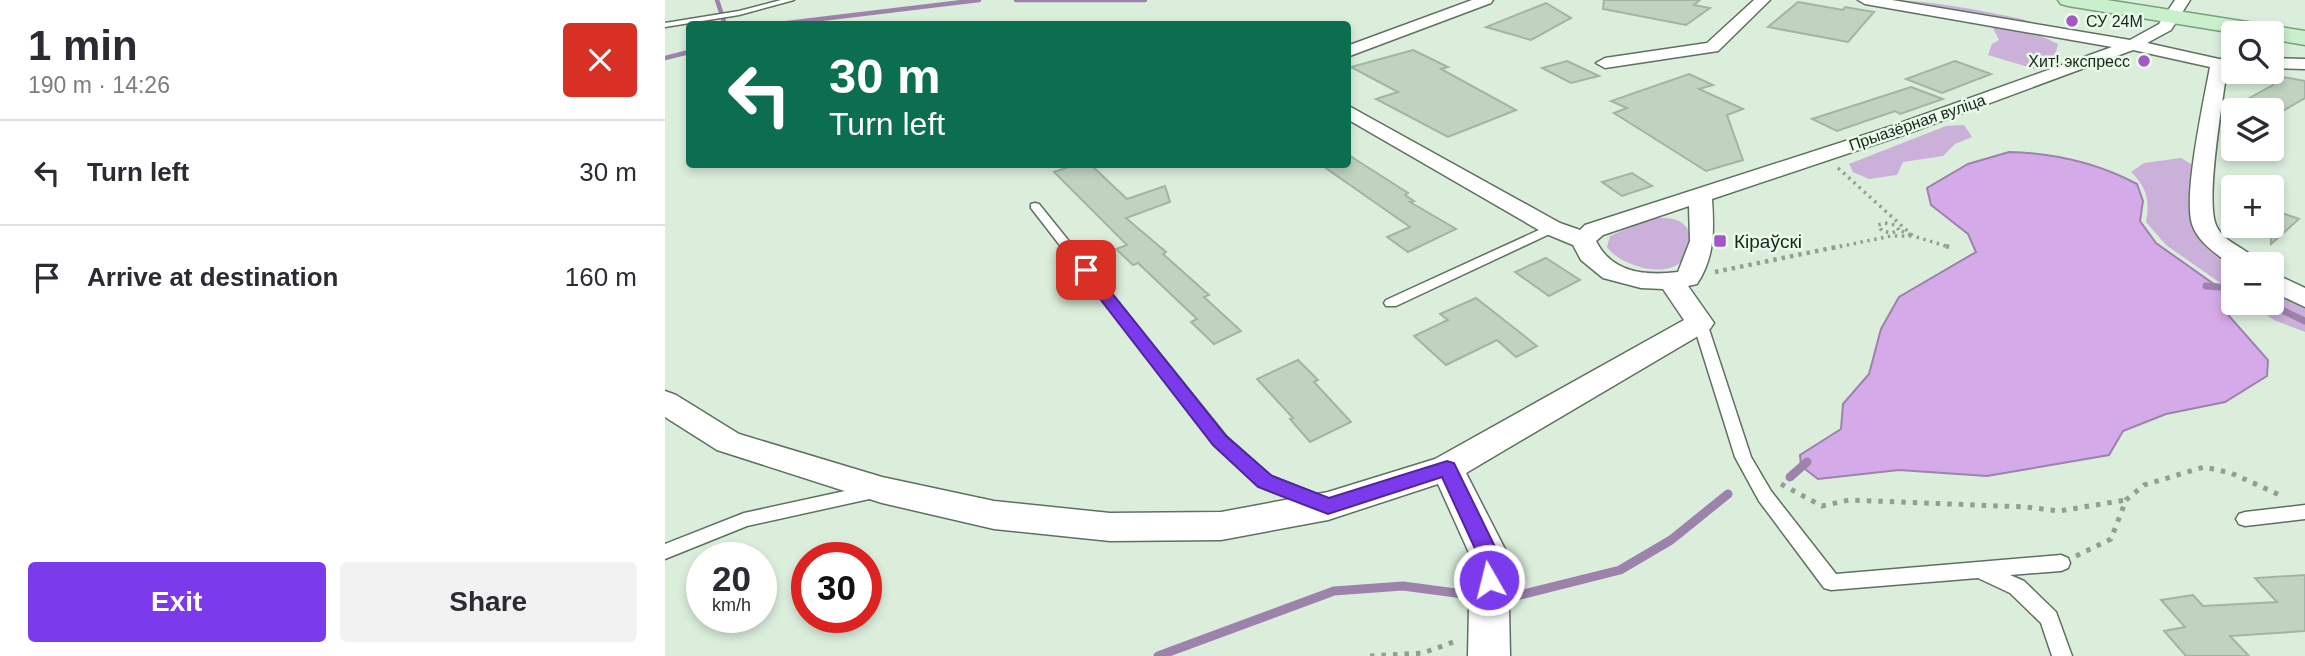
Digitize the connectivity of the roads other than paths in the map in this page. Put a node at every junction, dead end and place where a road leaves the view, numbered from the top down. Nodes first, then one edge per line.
1 (790, 0) edge
2 (1486, 0) edge
3 (1763, 0) edge
4 (1865, 0) edge
5 (2068, 0) edge
6 (2113, 0) edge
7 (2176, 9) edge
8 (690, 21) edge
9 (686, 22) edge
10 (665, 25) edge
11 (2305, 30) edge
12 (2305, 38) edge
13 (2132, 45) junction
14 (1351, 51) edge
15 (1605, 63) dead end
16 (2221, 63) edge
17 (2284, 63) edge
18 (2305, 64) edge
19 (2221, 83) edge
20 (1351, 113) edge
21 (1700, 195) junction
22 (1035, 206) dead end
23 (1552, 228) junction
24 (1583, 240) junction
25 (2229, 252) edge
26 (1679, 279) junction
27 (2284, 287) edge
28 (2305, 299) edge
29 (1391, 303) dead end
30 (1700, 323) junction
31 (665, 402) edge
32 (1447, 468) junction
33 (882, 490) junction
34 (1328, 506) junction
35 (2299, 506) edge
36 (2245, 519) dead end
37 (665, 552) edge
38 (2061, 563) road end
39 (1983, 571) junction
40 (1489, 643) edge
41 (2062, 656) edge

1 - 8 lane
2 - 14 street
3 - 15 street
4 - 13 street
5 - 7 main road
6 - 7 main road
7 - 11 main road
7 - 12 main road
7 - 13 street, Прыазёрная вуліца
9 - 10 lane
13 - 16 street
13 - 21 street, Прыазёрная вуліца
17 - 18 street
19 - 25 street
20 - 23 street
21 - 24 street, Прыазёрная вуліца
21 - 26 street
22 - 34 lane
23 - 24 street
23 - 29 lane
24 - 26 street
26 - 30 street
27 - 28 street
30 - 32 street
30 - 39 lane
31 - 33 street
32 - 34 street
32 - 40 street
33 - 34 street
33 - 37 lane
35 - 36 lane
38 - 39 lane
39 - 41 lane

